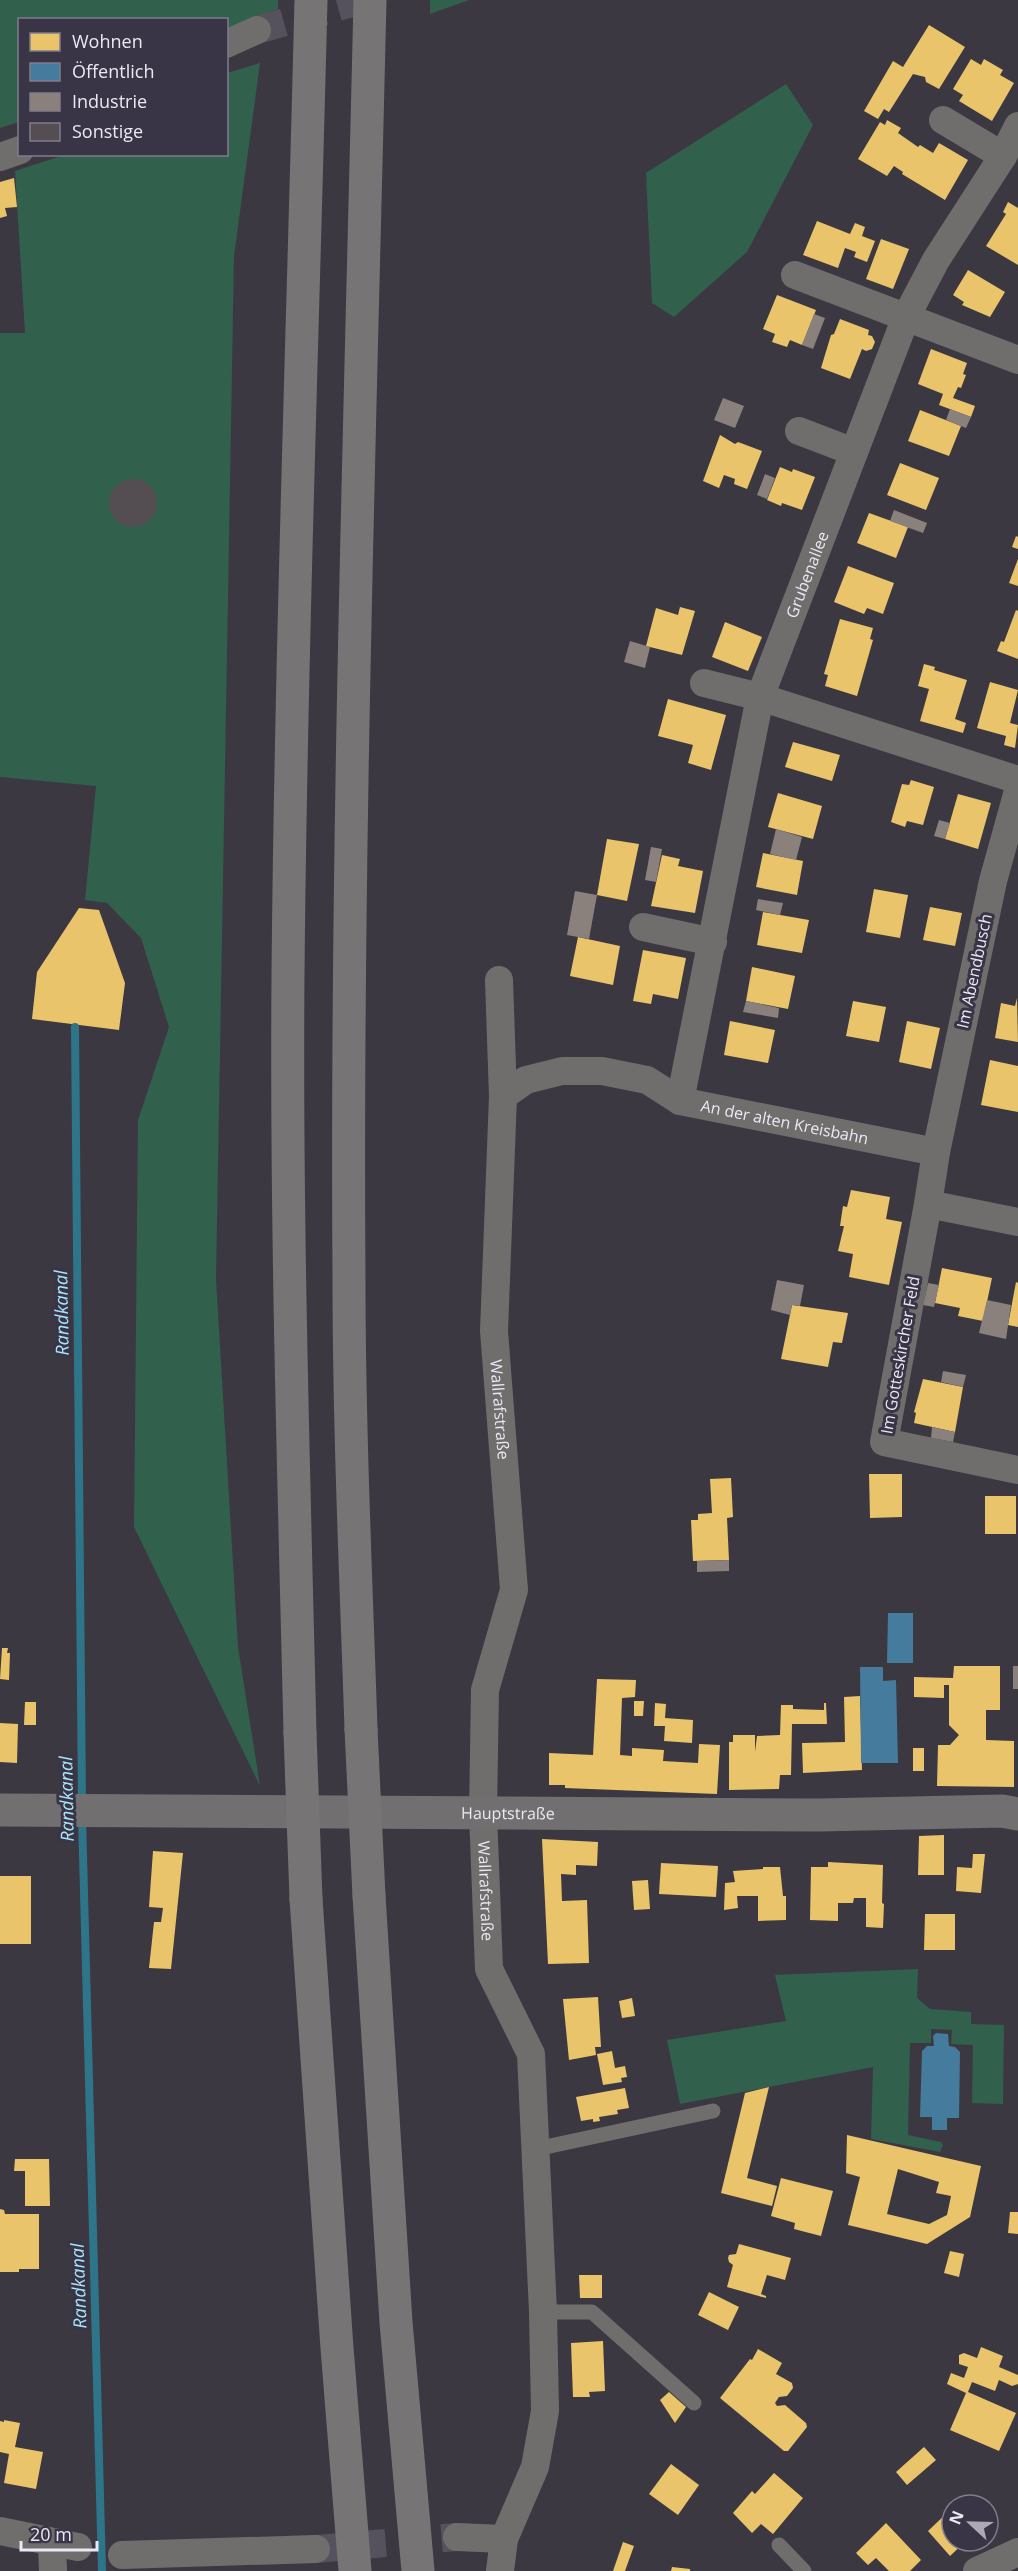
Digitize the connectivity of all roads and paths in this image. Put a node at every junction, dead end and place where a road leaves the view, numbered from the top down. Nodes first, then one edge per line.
1 (311, 0) edge
2 (370, 0) edge
3 (257, 30) tunnel mouth
4 (228, 43) edge
5 (943, 120) dead end
6 (1018, 126) edge
7 (18, 151) edge
8 (1003, 156) junction
9 (0, 157) edge
10 (795, 275) dead end
11 (906, 317) junction
12 (1018, 360) edge
13 (799, 431) dead end
14 (854, 452) junction
15 (704, 683) dead end
16 (760, 697) junction
17 (1018, 780) edge
18 (1018, 791) edge
19 (643, 927) dead end
20 (713, 942) junction
21 (500, 980) dead end
22 (503, 1096) junction
23 (680, 1101) junction
24 (936, 1152) junction
25 (928, 1204) junction
26 (1018, 1222) edge
27 (1018, 1470) edge
28 (0, 1810) edge
29 (483, 1813) junction
30 (1018, 1814) edge
31 (713, 2111) dead end
32 (536, 2149) junction
33 (543, 2312) junction
34 (694, 2403) dead end
35 (0, 2531) edge
36 (457, 2537) tunnel mouth
37 (504, 2539) junction
38 (779, 2546) dead end
39 (316, 2549) tunnel mouth
40 (1018, 2552) edge
41 (122, 2555) dead end
42 (52, 2571) edge
43 (355, 2571) edge
44 (418, 2571) edge
45 (500, 2571) edge
46 (804, 2571) edge
47 (977, 2571) edge

1 - 43 highway, bridge
2 - 44 highway, bridge
3 - 4 street
5 - 8 street
6 - 8 street, Grubenallee
7 - 9 street
8 - 11 street, Grubenallee
10 - 11 street
11 - 12 street
11 - 14 street, Grubenallee
13 - 14 street
14 - 16 street, Grubenallee
15 - 16 street
16 - 17 street
16 - 20 street, Grubenallee
18 - 24 street, Im Abendbusch
19 - 20 street
20 - 23 street, Grubenallee
21 - 22 street, Wallrafstraße
22 - 23 street, An der alten Kreisbahn
22 - 29 street, Wallrafstraße
23 - 24 street, An der alten Kreisbahn
24 - 25 street
25 - 26 street
25 - 27 street, Im Gotteskircher Feld
28 - 29 main road, Hauptstraße
29 - 30 main road, Hauptstraße
29 - 32 street, Wallrafstraße
31 - 32 lane
32 - 33 street, Wallrafstraße
33 - 34 lane
33 - 37 street, Wallrafstraße
35 - 42 street
36 - 37 street
37 - 45 street, Wallrafstraße
38 - 46 lane
39 - 41 street
40 - 47 street

